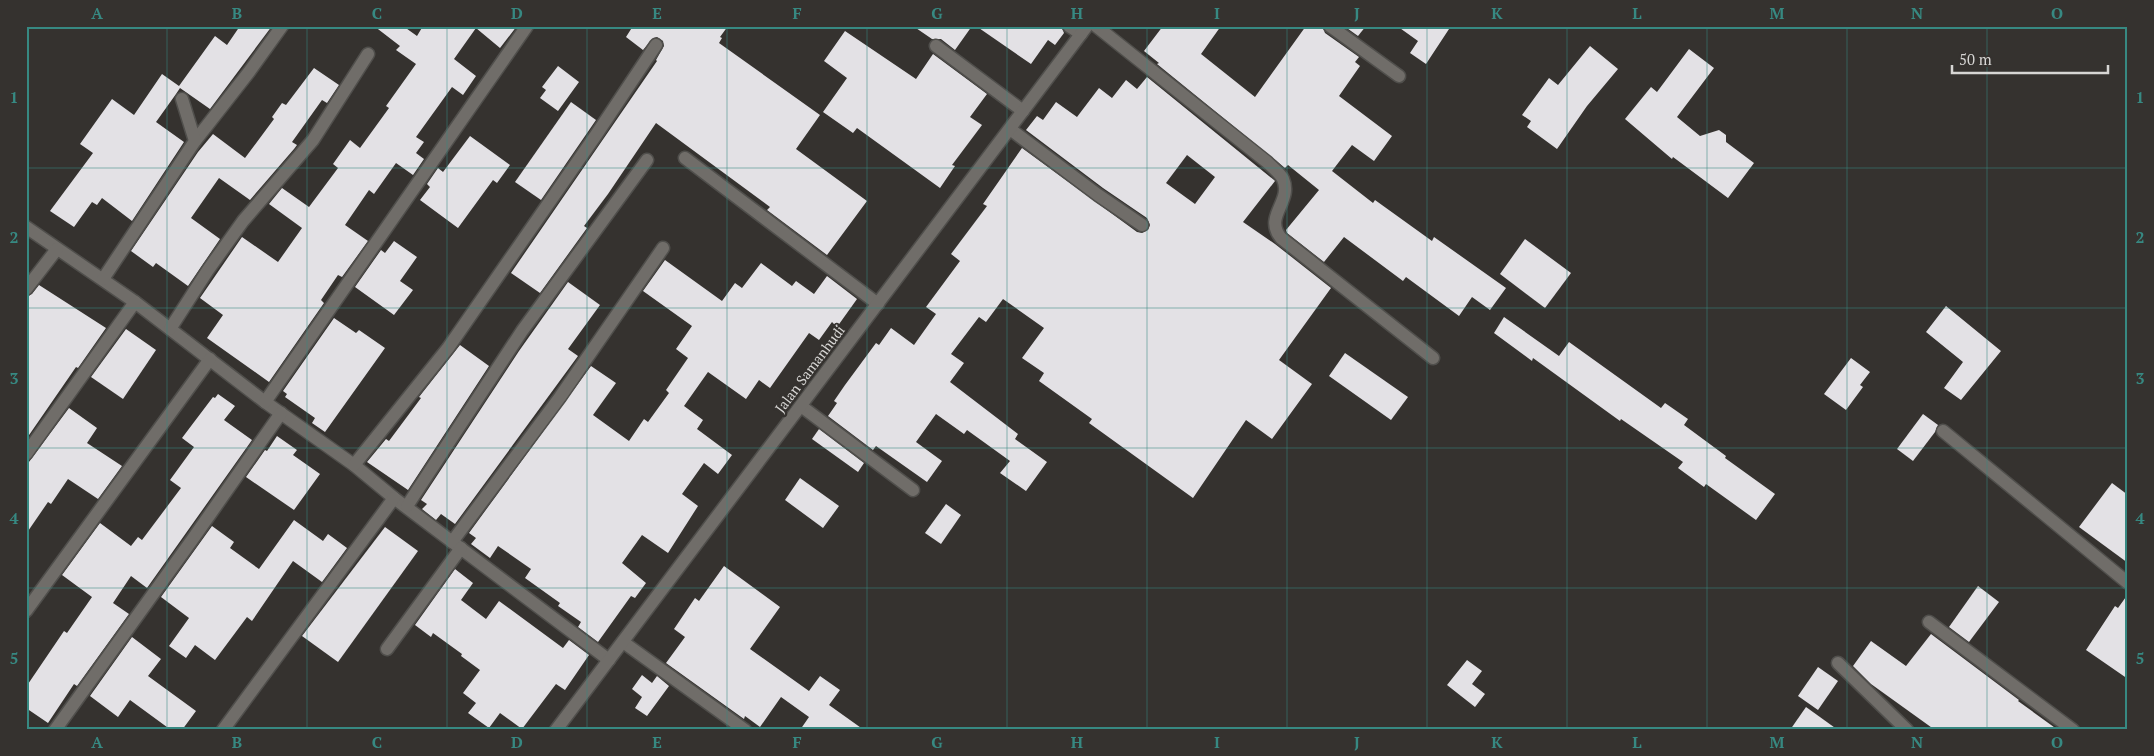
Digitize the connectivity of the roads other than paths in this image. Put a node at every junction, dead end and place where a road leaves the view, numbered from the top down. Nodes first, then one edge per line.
1 (282, 26) edge
2 (527, 26) edge
3 (1069, 26) edge
4 (1096, 26) edge
5 (1330, 26) edge
6 (1084, 30) edge
7 (656, 45) dead end
8 (936, 46) dead end
9 (368, 54) dead end
10 (1398, 76) dead end
11 (182, 99) dead end
12 (1023, 111) junction
13 (1010, 129) junction
14 (195, 141) junction
15 (685, 158) dead end
16 (647, 160) dead end
17 (1142, 225) dead end
18 (26, 227) edge
19 (663, 248) dead end
20 (57, 249) junction
21 (103, 279) junction
22 (26, 289) edge
23 (136, 302) junction
24 (878, 304) junction
25 (170, 329) junction
26 (210, 358) junction
27 (1434, 358) dead end
28 (265, 402) junction
29 (801, 406) junction
30 (281, 413) junction
31 (1943, 431) dead end
32 (26, 454) edge
33 (354, 465) junction
34 (913, 490) dead end
35 (394, 498) junction
36 (407, 506) junction
37 (456, 545) junction
38 (2128, 584) edge
39 (26, 611) edge
40 (1929, 622) dead end
41 (623, 642) junction
42 (386, 649) dead end
43 (609, 660) junction
44 (1838, 663) dead end
45 (55, 730) edge
46 (223, 730) edge
47 (556, 730) edge
48 (745, 730) edge
49 (1907, 730) edge
50 (2073, 730) edge

1 - 14 street
2 - 28 street
3 - 6 street
4 - 27 street
5 - 10 street
6 - 12 street, Jalan Samanhudi
7 - 33 street
8 - 12 street
9 - 25 street
11 - 14 street
12 - 13 street, Jalan Samanhudi
13 - 17 street
13 - 24 street, Jalan Samanhudi
14 - 21 street
15 - 24 street
16 - 36 street
18 - 20 street
19 - 37 street
20 - 21 street
20 - 22 street
21 - 23 street
23 - 25 street
23 - 32 street
24 - 29 street, Jalan Samanhudi
25 - 26 street
26 - 28 street
26 - 39 street
28 - 30 street
29 - 34 street
29 - 41 street, Jalan Samanhudi
30 - 33 street
30 - 45 street
31 - 38 street
33 - 35 street
35 - 36 street
35 - 46 street
36 - 37 street
37 - 42 street
37 - 43 street
40 - 50 street
41 - 43 street, Jalan Samanhudi
41 - 48 street
43 - 47 street, Jalan Samanhudi
44 - 49 street

